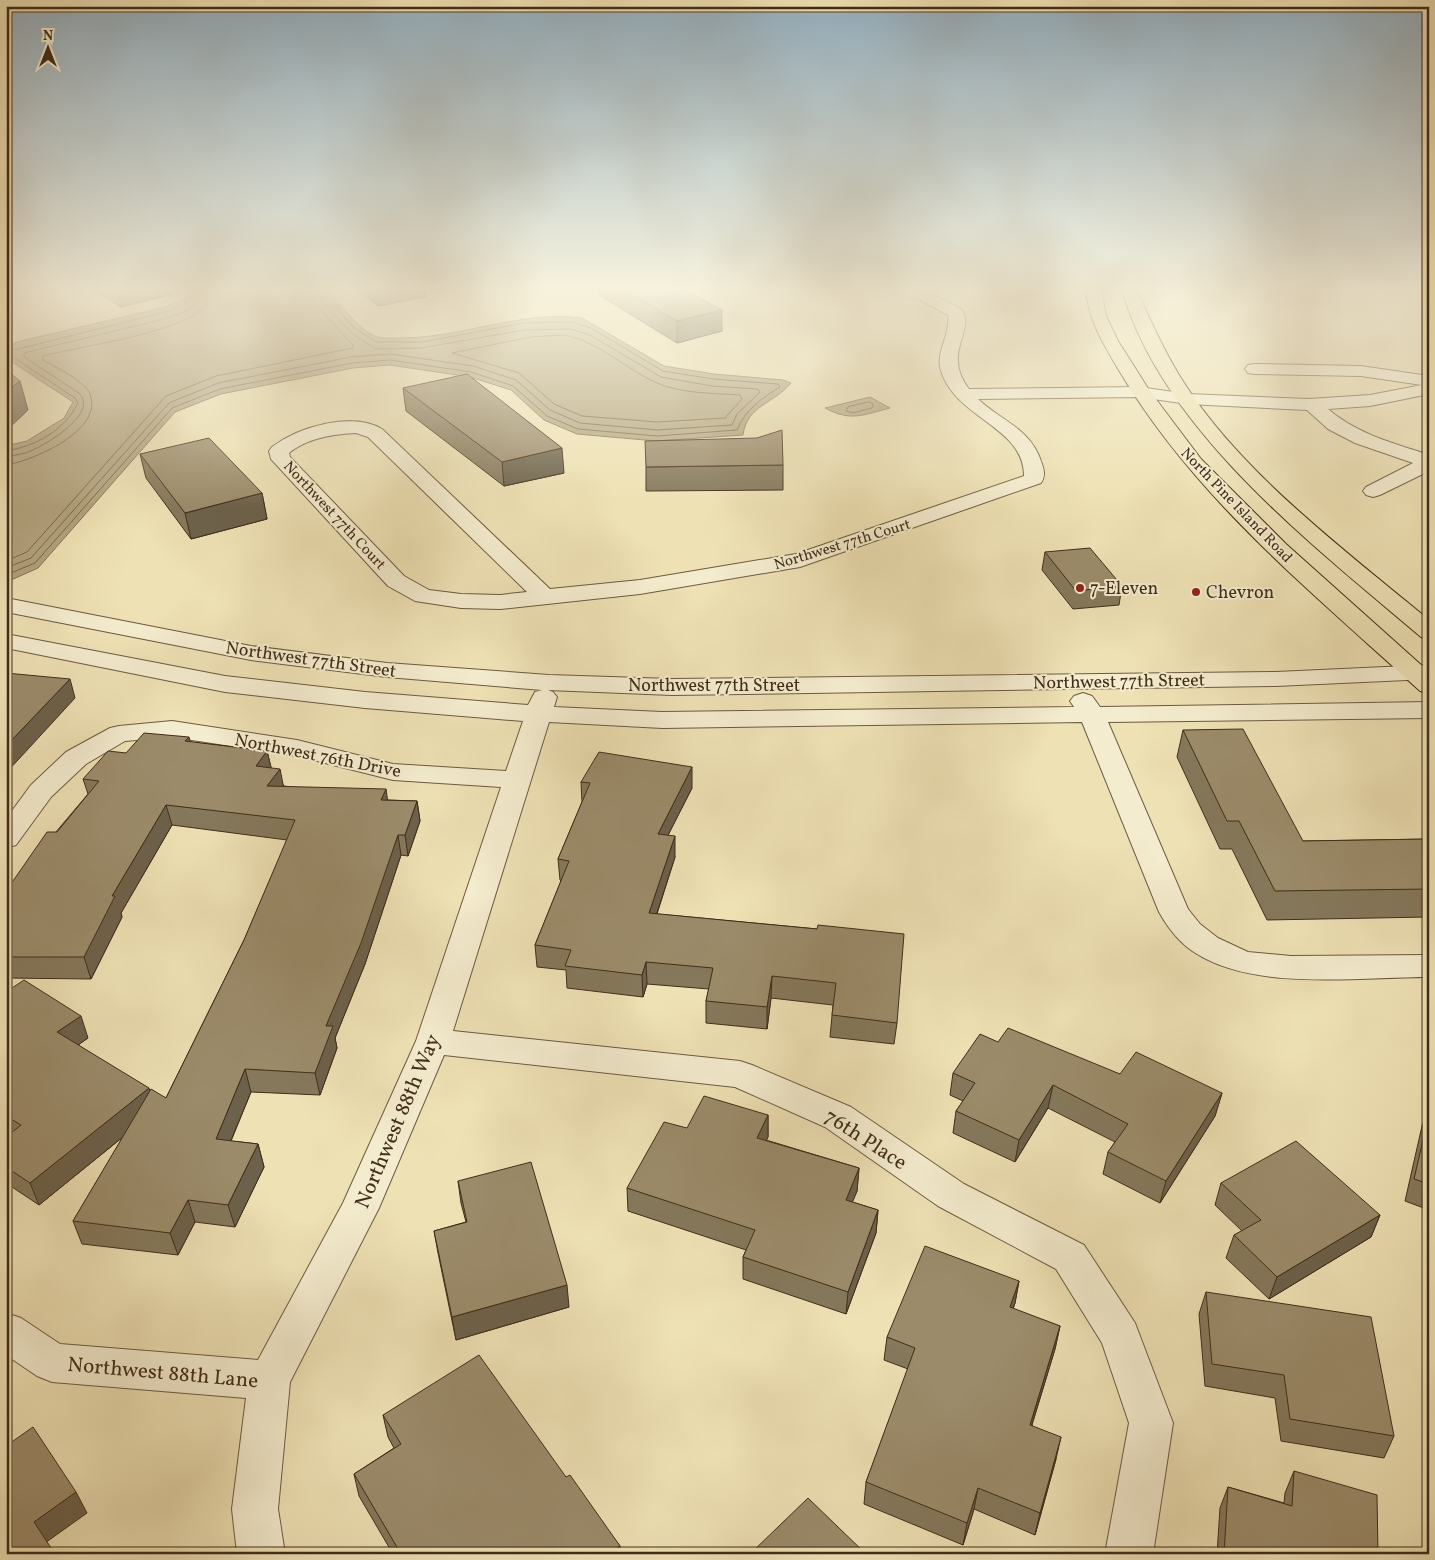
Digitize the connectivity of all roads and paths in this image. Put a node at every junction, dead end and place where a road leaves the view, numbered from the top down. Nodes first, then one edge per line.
1 (947, 362) edge
2 (1123, 362) edge
3 (1165, 362) edge
4 (1254, 369) dead end
5 (1429, 382) edge
6 (1429, 389) edge
7 (1145, 398) junction
8 (1186, 399) junction
9 (970, 400) junction
10 (1310, 404) junction
11 (1429, 462) edge
12 (1373, 491) dead end
13 (546, 597) junction
14 (6, 605) edge
15 (1429, 632) edge
16 (6, 641) edge
17 (1423, 677) edge
18 (1070, 681) junction
19 (543, 698) junction
20 (1429, 710) edge
21 (1092, 714) junction
22 (517, 780) junction
23 (6, 840) edge
24 (1429, 966) edge
25 (433, 1041) junction
26 (6, 1331) edge
27 (269, 1380) junction
28 (262, 1554) edge
29 (1130, 1554) edge

1 - 9 street
2 - 7 main road, North Pine Island Road
3 - 8 main road, North Pine Island Road
4 - 5 street
6 - 10 street
7 - 8 street
7 - 9 street
7 - 17 main road, North Pine Island Road
8 - 10 street
8 - 15 main road, North Pine Island Road
9 - 13 street, Northwest 77th Court
10 - 11 street
11 - 12 street
13 - 13 street, Northwest 77th Court
14 - 19 street, Northwest 77th Street
16 - 19 street, Northwest 77th Street
17 - 18 street, Northwest 77th Street
18 - 19 street, Northwest 77th Street
18 - 21 street
19 - 21 street, Northwest 77th Street
19 - 22 street, Northwest 88th Way
20 - 21 street, Northwest 77th Street
21 - 24 street
22 - 23 street, Northwest 76th Drive
22 - 25 street, Northwest 88th Way
25 - 27 street, Northwest 88th Way
25 - 29 street, 76th Place
26 - 27 street, Northwest 88th Lane
27 - 28 street, Northwest 88th Way

